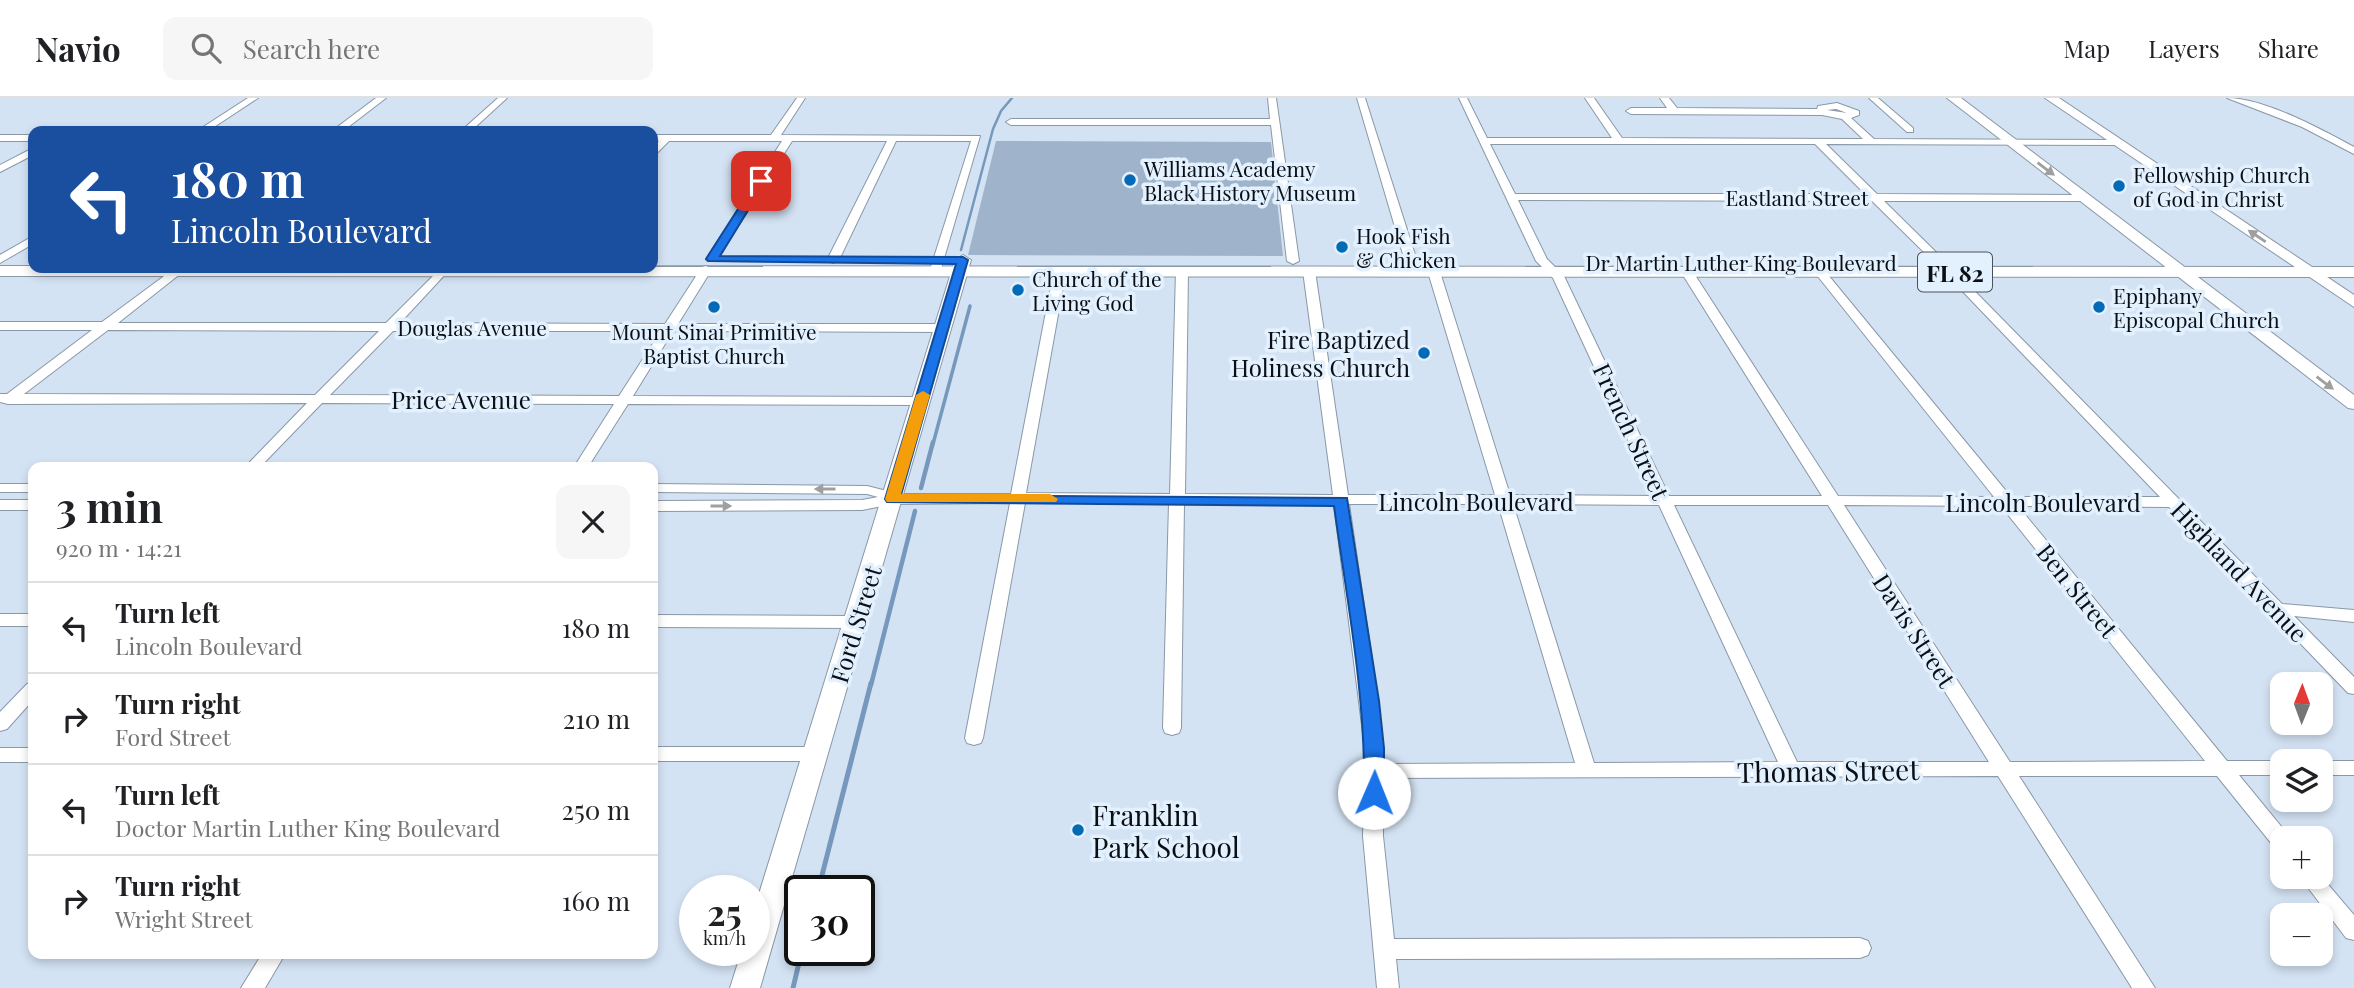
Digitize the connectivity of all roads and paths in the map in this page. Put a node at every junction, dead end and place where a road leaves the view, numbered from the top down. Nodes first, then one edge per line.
1 (254, 98) edge
2 (382, 98) edge
3 (503, 98) edge
4 (801, 98) edge
5 (1272, 98) edge
6 (1361, 98) edge
7 (1463, 98) edge
8 (1589, 98) edge
9 (1664, 98) edge
10 (1873, 98) edge
11 (1952, 98) edge
12 (2051, 98) edge
13 (2231, 98) edge
14 (2246, 98) edge
15 (1631, 110) dead end
16 (1674, 111) junction
17 (1889, 112) junction
18 (1850, 115) junction
19 (1011, 122) dead end
20 (1275, 122) junction
21 (210, 126) edge
22 (344, 126) edge
23 (472, 126) edge
24 (1910, 130) dead end
25 (0, 138) edge
26 (28, 138) edge
27 (658, 138) edge
28 (666, 138) junction
29 (774, 138) junction
30 (892, 138) junction
31 (788, 139) junction
32 (1618, 140) junction
33 (1483, 141) junction
34 (1817, 141) junction
35 (1871, 141) junction
36 (2010, 142) junction
37 (2117, 142) junction
38 (2354, 142) edge
39 (658, 148) edge
40 (2354, 151) edge
41 (28, 154) edge
42 (0, 169) edge
43 (1511, 197) junction
44 (1874, 198) junction
45 (2083, 198) junction
46 (28, 243) edge
47 (658, 259) edge
48 (834, 260) junction
49 (1411, 261) junction
50 (2354, 262) edge
51 (28, 263) edge
52 (709, 264) junction
53 (658, 265) edge
54 (937, 265) junction
55 (961, 265) junction
56 (2, 266) edge
57 (1301, 266) junction
58 (28, 267) edge
59 (1509, 267) junction
60 (1549, 267) junction
61 (1945, 267) junction
62 (2172, 267) junction
63 (2303, 267) junction
64 (1060, 270) junction
65 (1182, 271) junction
66 (1434, 272) junction
67 (1687, 272) junction
68 (1820, 272) junction
69 (2354, 272) edge
70 (175, 273) edge
71 (442, 273) edge
72 (2354, 302) edge
73 (0, 326) edge
74 (106, 326) junction
75 (388, 327) junction
76 (669, 327) junction
77 (944, 328) junction
78 (319, 399) junction
79 (4, 400) edge
80 (624, 400) junction
81 (921, 401) junction
82 (2353, 403) edge
83 (257, 462) edge
84 (584, 462) edge
85 (0, 488) edge
86 (28, 488) edge
87 (658, 488) edge
88 (893, 498) junction
89 (1017, 499) junction
90 (1178, 500) junction
91 (1341, 501) junction
92 (1502, 501) junction
93 (1665, 501) junction
94 (1833, 502) junction
95 (2173, 502) junction
96 (2007, 503) junction
97 (0, 505) edge
98 (28, 505) edge
99 (658, 506) edge
100 (2277, 609) junction
101 (2354, 616) edge
102 (0, 620) edge
103 (28, 620) edge
104 (658, 621) edge
105 (854, 622) junction
106 (2354, 688) edge
107 (28, 694) edge
108 (0, 724) edge
109 (1172, 728) dead end
110 (974, 738) dead end
111 (658, 754) edge
112 (816, 754) junction
113 (0, 755) edge
114 (28, 755) edge
115 (2003, 768) junction
116 (2222, 768) junction
117 (2270, 768) edge
118 (2333, 768) edge
119 (2354, 768) edge
120 (1374, 771) junction
121 (1587, 771) junction
122 (1792, 771) junction
123 (2270, 827) edge
124 (2320, 889) edge
125 (2354, 931) edge
126 (1860, 948) dead end
127 (1383, 949) junction
128 (271, 959) edge
129 (252, 988) edge
130 (745, 988) edge
131 (1388, 988) edge
132 (2144, 988) edge

1 - 21 street
2 - 22 street
3 - 23 street
4 - 29 street
5 - 20 street
6 - 49 street
7 - 33 street, French Street
8 - 32 street
9 - 16 street
10 - 17 street
11 - 36 street
12 - 37 street
13 - 40 street
14 - 38 street
15 - 16 street
16 - 18 street
17 - 18 street
17 - 24 street
18 - 35 street
19 - 20 street
20 - 57 street
25 - 26 street
27 - 28 street
28 - 29 street
28 - 39 street
29 - 31 street
30 - 31 street
30 - 48 street
30 - 54 street
31 - 52 street
32 - 33 street
32 - 34 street
33 - 43 street, French Street
34 - 35 street
34 - 44 street, Highland Avenue
35 - 36 street
36 - 37 street
36 -> 45 street
63 -> 37 street
41 - 42 street
43 - 44 street, Eastland Street
43 - 60 street, French Street
44 - 45 street, Eastland Street
44 - 61 street, Highland Avenue
45 - 62 street
46 - 56 street
47 - 52 main road, FL 82
48 - 52 main road, FL 82
48 - 54 main road, FL 82
49 - 57 main road, FL 82
49 - 59 main road, FL 82
50 - 63 main road, Dr Martin Luther King Boulevard / FL 82
51 - 56 main road
52 - 53 main road, FL 82
52 - 54 main road, FL 82
52 - 76 street
54 - 55 main road, FL 82
55 - 57 main road, FL 82
55 - 64 main road, FL 82
55 - 77 street, Ford Street
56 - 58 main road, FL 82
57 - 65 main road, FL 82
57 - 66 main road, FL 82
57 - 91 street
59 - 60 main road, Dr Martin Luther King Boulevard / FL 82
59 - 66 main road, FL 82
60 - 61 main road, Dr Martin Luther King Boulevard / FL 82
60 - 67 main road, Dr Martin Luther King Boulevard / FL 82
60 - 93 street, French Street
61 - 62 main road, Dr Martin Luther King Boulevard / FL 82
61 - 62 main road, Dr Martin Luther King Boulevard / FL 82
61 - 68 main road, Dr Martin Luther King Boulevard / FL 82
61 - 95 street, Highland Avenue
62 - 63 main road, Dr Martin Luther King Boulevard / FL 82
62 -> 82 street
63 - 69 main road, Dr Martin Luther King Boulevard / FL 82
63 - 72 street
64 - 65 main road, FL 82
64 - 89 street
65 - 90 street
66 - 92 street
67 - 68 main road, Dr Martin Luther King Boulevard / FL 82
67 - 94 street, Davis Street
68 - 96 street, Ben Street
70 - 74 street
71 - 75 street
73 - 74 street, Douglas Avenue
74 - 75 street, Douglas Avenue
74 - 79 street
75 - 76 street, Douglas Avenue
75 - 78 street
76 - 77 street, Douglas Avenue
76 - 80 street
77 - 81 street, Ford Street
78 - 79 street, Price Avenue
78 - 80 street, Price Avenue
78 - 83 street
80 - 81 street, Price Avenue
80 - 84 street
81 - 88 street, Ford Street
85 - 86 street
88 -> 87 street, Lincoln Boulevard
88 - 89 street, Lincoln Boulevard
99 -> 88 street, Lincoln Boulevard
88 - 105 street, Ford Street
89 - 90 street, Lincoln Boulevard
89 - 110 street
90 - 91 street, Lincoln Boulevard
90 - 109 street
91 - 92 street, Lincoln Boulevard
91 - 120 street
92 - 93 street, Lincoln Boulevard
92 - 121 street
93 - 94 street, Lincoln Boulevard
93 - 122 street, French Street
94 - 96 street, Lincoln Boulevard
94 - 115 street, Davis Street
95 - 96 street, Lincoln Boulevard
95 - 100 street, Highland Avenue
96 - 116 street, Ben Street
97 - 98 street
100 - 101 street
100 - 106 street, Highland Avenue
102 - 103 street
104 - 105 street
105 - 112 street, Ford Street
107 - 108 street
111 - 112 street
112 - 130 street, Ford Street
113 - 114 street
115 - 116 street, Thomas Street
115 - 122 street, Thomas Street
115 - 132 street, Davis Street
116 - 117 street, Thomas Street
116 - 123 street, Ben Street
118 - 119 street
120 - 121 street, Thomas Street
120 - 127 street
121 - 122 street, Thomas Street
124 - 125 street
126 - 127 street
127 - 131 street
128 - 129 street

